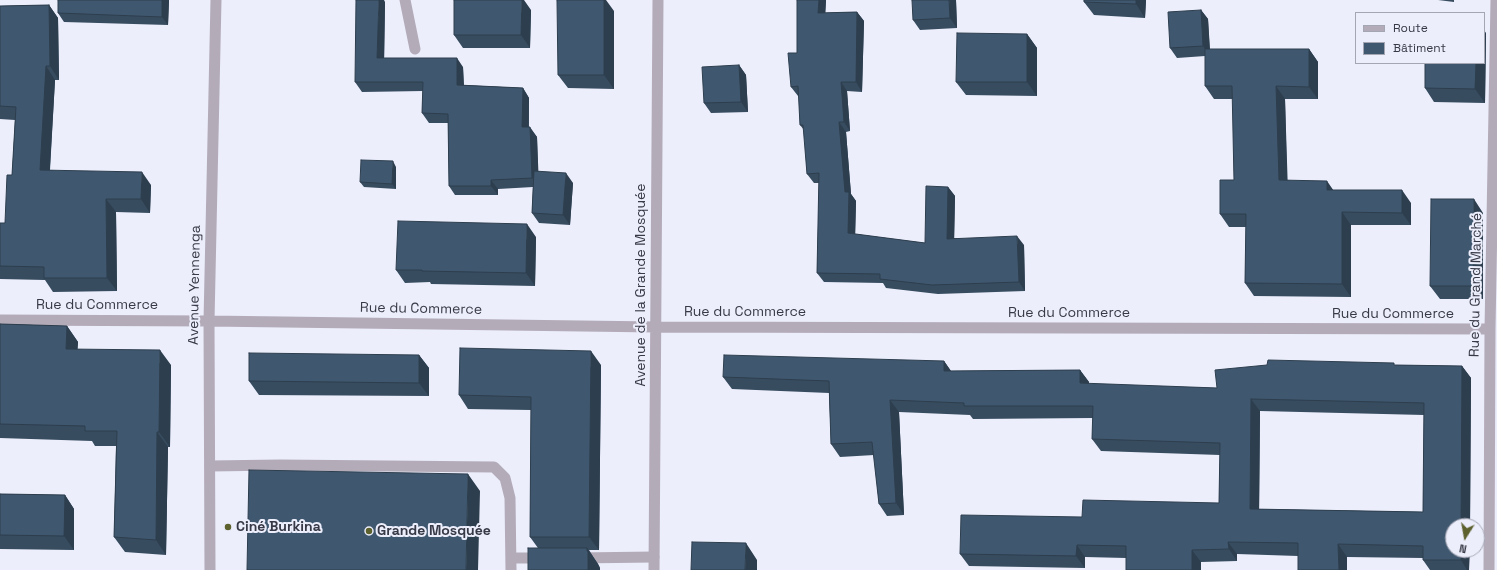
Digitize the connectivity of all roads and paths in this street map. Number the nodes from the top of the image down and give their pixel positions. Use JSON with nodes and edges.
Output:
{"nodes":[{"id":1,"x":216,"y":0,"type":"edge"},
{"id":2,"x":405,"y":0,"type":"edge"},
{"id":3,"x":658,"y":0,"type":"edge"},
{"id":4,"x":1496,"y":0,"type":"edge"},
{"id":5,"x":415,"y":49,"type":"dead end"},
{"id":6,"x":0,"y":320,"type":"edge"},
{"id":7,"x":209,"y":321,"type":"junction"},
{"id":8,"x":656,"y":327,"type":"junction"},
{"id":9,"x":1490,"y":329,"type":"junction"},
{"id":10,"x":210,"y":466,"type":"junction"},
{"id":11,"x":654,"y":557,"type":"junction"},
{"id":12,"x":511,"y":558,"type":"junction"},
{"id":13,"x":551,"y":558,"type":"edge"},
{"id":14,"x":567,"y":558,"type":"edge"},
{"id":15,"x":210,"y":570,"type":"edge"},
{"id":16,"x":511,"y":570,"type":"edge"},
{"id":17,"x":654,"y":570,"type":"edge"},
{"id":18,"x":1489,"y":570,"type":"edge"}],
"edges":[{"from":1,"to":7,"type":"street","name":"Avenue Yennenga"},
{"from":2,"to":5,"type":"street"},
{"from":3,"to":8,"type":"street","name":"Avenue de la Grande Mosquée"},
{"from":4,"to":9,"type":"street","name":"Rue du Grand Marché"},
{"from":6,"to":7,"type":"street","name":"Rue du Commerce"},
{"from":7,"to":8,"type":"street","name":"Rue du Commerce"},
{"from":7,"to":10,"type":"street","name":"Avenue Yennenga"},
{"from":8,"to":9,"type":"street","name":"Rue du Commerce"},
{"from":8,"to":11,"type":"street","name":"Avenue de la Grande Mosquée"},
{"from":9,"to":18,"type":"street","name":"Rue du Grand Marché"},
{"from":10,"to":12,"type":"street"},
{"from":10,"to":15,"type":"street","name":"Avenue Yennenga"},
{"from":11,"to":14,"type":"street"},
{"from":11,"to":17,"type":"street","name":"Avenue de la Grande Mosquée"},
{"from":12,"to":13,"type":"street"},
{"from":12,"to":16,"type":"street"}]}
